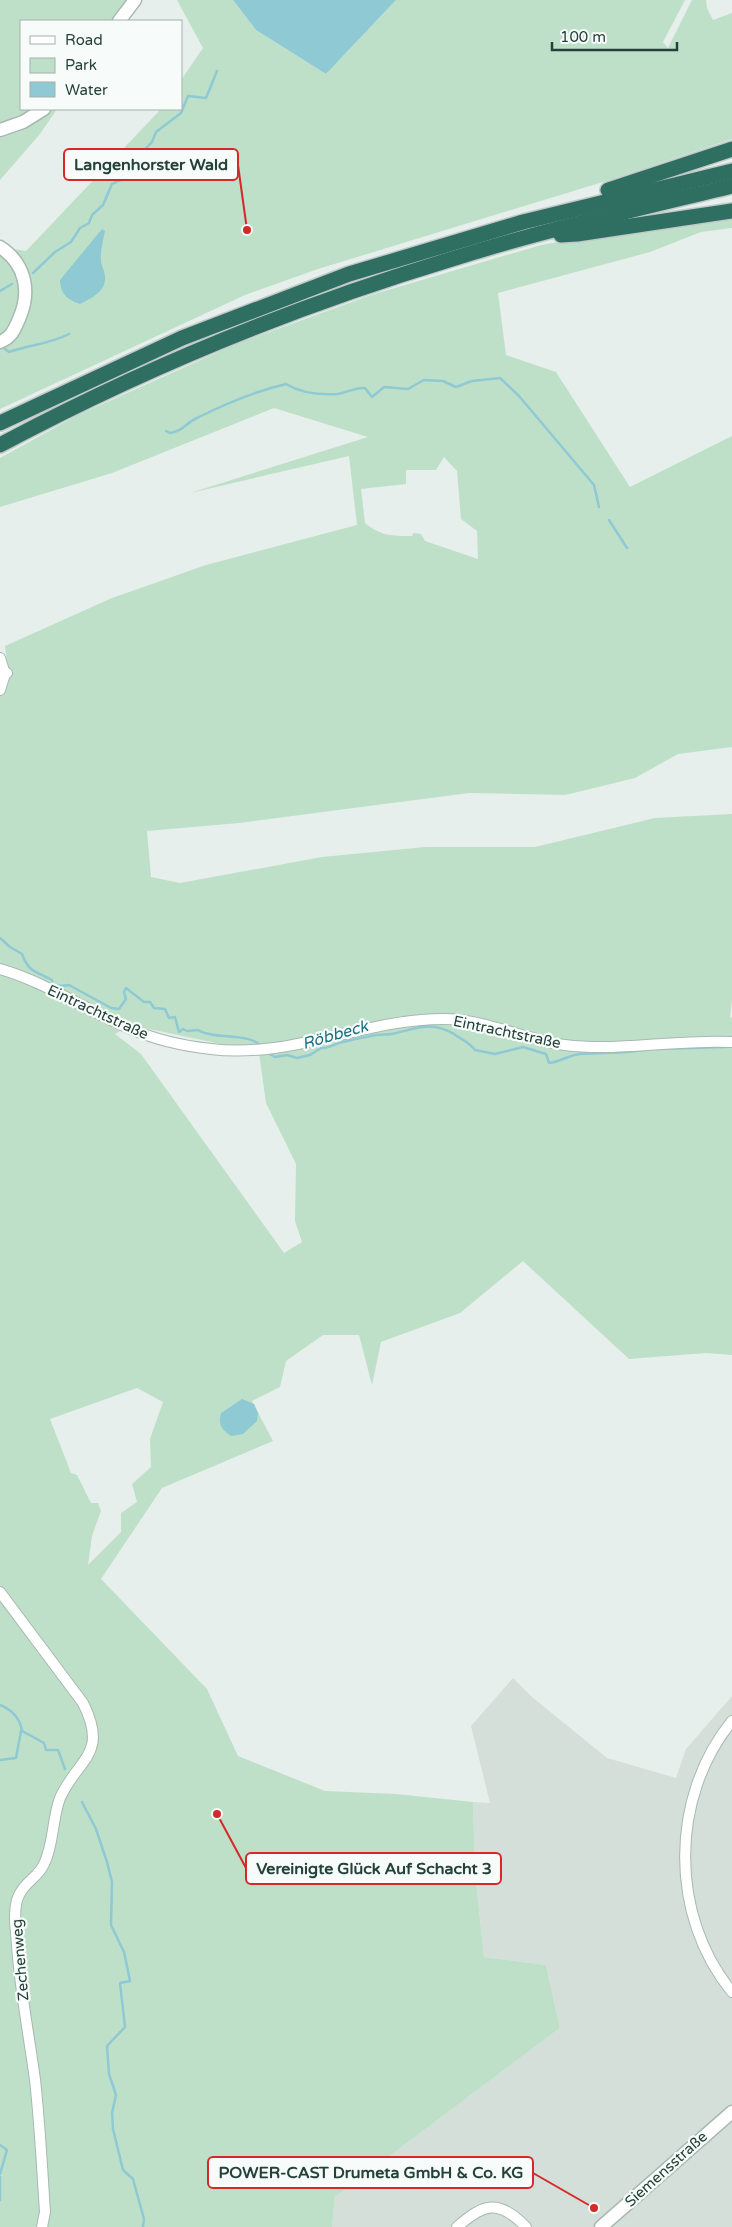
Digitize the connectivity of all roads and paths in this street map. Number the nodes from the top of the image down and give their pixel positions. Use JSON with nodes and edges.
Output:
{"nodes":[{"id":1,"x":136,"y":0,"type":"edge"},
{"id":2,"x":120,"y":20,"type":"edge"},
{"id":3,"x":42,"y":110,"type":"edge"},
{"id":4,"x":0,"y":130,"type":"edge"},
{"id":5,"x":732,"y":149,"type":"edge"},
{"id":6,"x":732,"y":171,"type":"edge"},
{"id":7,"x":732,"y":186,"type":"edge"},
{"id":8,"x":732,"y":211,"type":"edge"},
{"id":9,"x":523,"y":222,"type":"junction"},
{"id":10,"x":529,"y":236,"type":"junction"},
{"id":11,"x":0,"y":248,"type":"edge"},
{"id":12,"x":0,"y":342,"type":"edge"},
{"id":13,"x":0,"y":423,"type":"edge"},
{"id":14,"x":0,"y":445,"type":"edge"},
{"id":15,"x":0,"y":658,"type":"edge"},
{"id":16,"x":0,"y":690,"type":"edge"},
{"id":17,"x":0,"y":969,"type":"edge"},
{"id":18,"x":732,"y":1042,"type":"edge"},
{"id":19,"x":0,"y":1592,"type":"edge"},
{"id":20,"x":732,"y":1721,"type":"edge"},
{"id":21,"x":732,"y":1992,"type":"edge"},
{"id":22,"x":732,"y":2112,"type":"edge"},
{"id":23,"x":42,"y":2227,"type":"edge"},
{"id":24,"x":457,"y":2227,"type":"edge"},
{"id":25,"x":526,"y":2227,"type":"edge"},
{"id":26,"x":601,"y":2227,"type":"edge"}],
"edges":[{"from":1,"to":2,"type":"street"},
{"from":3,"to":4,"type":"street"},
{"from":5,"to":9,"type":"highway"},
{"from":6,"to":9,"type":"highway"},
{"from":7,"to":10,"type":"highway"},
{"from":8,"to":10,"type":"highway"},
{"from":9,"to":13,"type":"highway"},
{"from":10,"to":14,"type":"highway"},
{"from":11,"to":12,"type":"street"},
{"from":15,"to":16,"type":"street"},
{"from":17,"to":18,"type":"street","name":"Eintrachtstraße"},
{"from":19,"to":23,"type":"street","name":"Zechenweg"},
{"from":20,"to":21,"type":"street"},
{"from":22,"to":26,"type":"street","name":"Siemensstraße"},
{"from":24,"to":25,"type":"street"}]}
